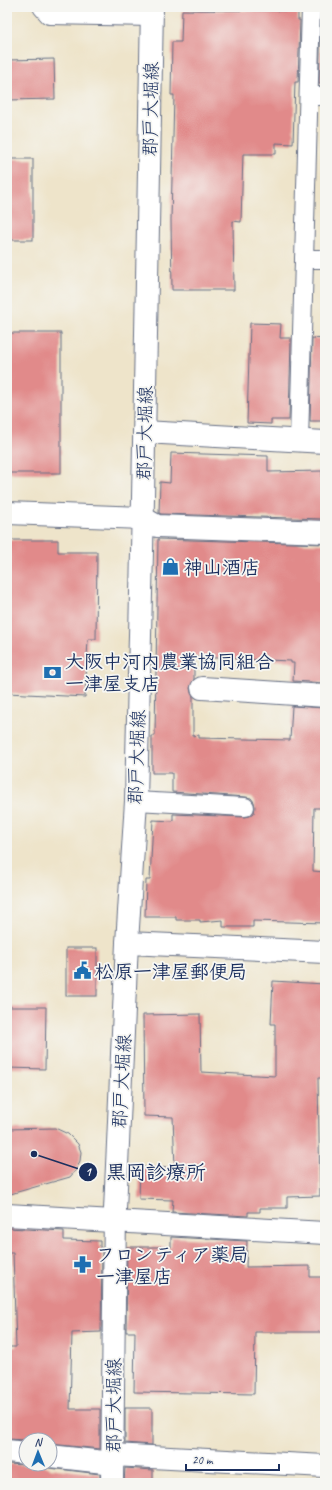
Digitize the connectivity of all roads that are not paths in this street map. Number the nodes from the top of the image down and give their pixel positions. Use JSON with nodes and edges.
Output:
{"nodes":[{"id":1,"x":42,"y":7,"type":"edge"},
{"id":2,"x":311,"y":7,"type":"edge"},
{"id":3,"x":152,"y":12,"type":"edge"},
{"id":4,"x":317,"y":96,"type":"edge"},
{"id":5,"x":304,"y":259,"type":"junction"},
{"id":6,"x":325,"y":259,"type":"edge"},
{"id":7,"x":144,"y":432,"type":"junction"},
{"id":8,"x":300,"y":441,"type":"junction"},
{"id":9,"x":325,"y":442,"type":"edge"},
{"id":10,"x":7,"y":513,"type":"edge"},
{"id":11,"x":143,"y":518,"type":"junction"},
{"id":12,"x":325,"y":532,"type":"edge"},
{"id":13,"x":202,"y":688,"type":"dead end"},
{"id":14,"x":325,"y":696,"type":"edge"},
{"id":15,"x":136,"y":801,"type":"junction"},
{"id":16,"x":245,"y":806,"type":"dead end"},
{"id":17,"x":127,"y":944,"type":"junction"},
{"id":18,"x":325,"y":952,"type":"edge"},
{"id":19,"x":7,"y":1215,"type":"edge"},
{"id":20,"x":115,"y":1220,"type":"junction"},
{"id":21,"x":325,"y":1233,"type":"edge"},
{"id":22,"x":7,"y":1451,"type":"edge"},
{"id":23,"x":18,"y":1452,"type":"edge"},
{"id":24,"x":58,"y":1457,"type":"edge"},
{"id":25,"x":325,"y":1466,"type":"edge"},
{"id":26,"x":113,"y":1467,"type":"edge"}],
"edges":[{"from":1,"to":3,"type":"lane"},
{"from":2,"to":4,"type":"lane"},
{"from":3,"to":7,"type":"street","name":"郡戸大堀線"},
{"from":4,"to":5,"type":"lane"},
{"from":5,"to":6,"type":"lane"},
{"from":5,"to":8,"type":"lane"},
{"from":7,"to":8,"type":"street"},
{"from":7,"to":11,"type":"street","name":"郡戸大堀線"},
{"from":8,"to":9,"type":"street"},
{"from":10,"to":11,"type":"street"},
{"from":11,"to":12,"type":"street"},
{"from":11,"to":15,"type":"street","name":"郡戸大堀線"},
{"from":13,"to":14,"type":"street"},
{"from":15,"to":16,"type":"lane"},
{"from":15,"to":17,"type":"street","name":"郡戸大堀線"},
{"from":17,"to":18,"type":"street"},
{"from":17,"to":20,"type":"street","name":"郡戸大堀線"},
{"from":19,"to":20,"type":"street"},
{"from":20,"to":21,"type":"street"},
{"from":20,"to":26,"type":"street","name":"郡戸大堀線"},
{"from":22,"to":23,"type":"street"},
{"from":24,"to":26,"type":"street"},
{"from":25,"to":26,"type":"street"}]}
